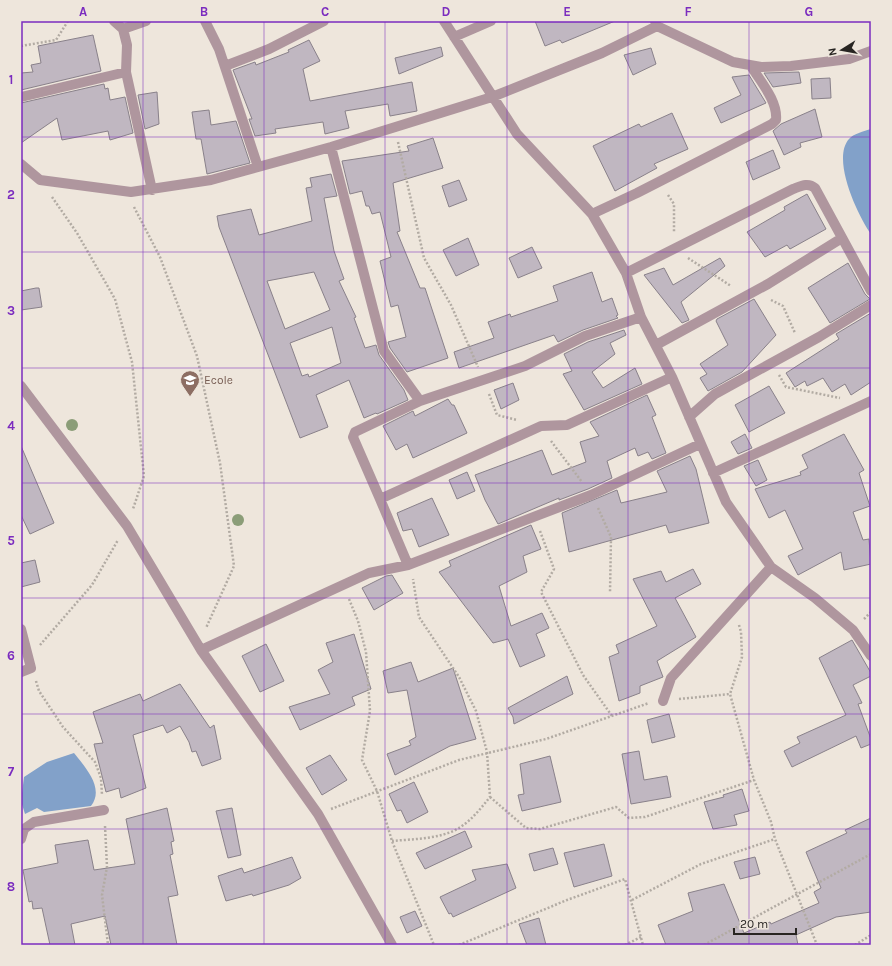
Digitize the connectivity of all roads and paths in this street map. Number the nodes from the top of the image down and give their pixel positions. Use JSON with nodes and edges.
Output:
{"nodes":[{"id":1,"x":68,"y":21,"type":"edge"},
{"id":2,"x":114,"y":21,"type":"edge"},
{"id":3,"x":146,"y":21,"type":"edge"},
{"id":4,"x":204,"y":21,"type":"edge"},
{"id":5,"x":324,"y":21,"type":"edge"},
{"id":6,"x":444,"y":21,"type":"edge"},
{"id":7,"x":491,"y":21,"type":"edge"},
{"id":8,"x":656,"y":23,"type":"edge"},
{"id":9,"x":123,"y":29,"type":"junction"},
{"id":10,"x":454,"y":37,"type":"junction"},
{"id":11,"x":21,"y":46,"type":"edge"},
{"id":12,"x":871,"y":51,"type":"edge"},
{"id":13,"x":225,"y":66,"type":"junction"},
{"id":14,"x":751,"y":66,"type":"junction"},
{"id":15,"x":126,"y":72,"type":"junction"},
{"id":16,"x":21,"y":97,"type":"edge"},
{"id":17,"x":492,"y":97,"type":"junction"},
{"id":18,"x":331,"y":147,"type":"junction"},
{"id":19,"x":21,"y":164,"type":"edge"},
{"id":20,"x":258,"y":166,"type":"junction"},
{"id":21,"x":40,"y":180,"type":"junction"},
{"id":22,"x":152,"y":190,"type":"junction"},
{"id":23,"x":125,"y":191,"type":"junction"},
{"id":24,"x":592,"y":214,"type":"junction"},
{"id":25,"x":842,"y":238,"type":"junction"},
{"id":26,"x":626,"y":273,"type":"junction"},
{"id":27,"x":871,"y":291,"type":"edge"},
{"id":28,"x":754,"y":292,"type":"junction"},
{"id":29,"x":871,"y":305,"type":"edge"},
{"id":30,"x":641,"y":317,"type":"junction"},
{"id":31,"x":656,"y":345,"type":"junction"},
{"id":32,"x":801,"y":346,"type":"junction"},
{"id":33,"x":771,"y":363,"type":"junction"},
{"id":34,"x":672,"y":377,"type":"junction"},
{"id":35,"x":21,"y":386,"type":"edge"},
{"id":36,"x":420,"y":401,"type":"junction"},
{"id":37,"x":868,"y":402,"type":"edge"},
{"id":38,"x":689,"y":417,"type":"junction"},
{"id":39,"x":700,"y":444,"type":"junction"},
{"id":40,"x":713,"y":473,"type":"junction"},
{"id":41,"x":380,"y":500,"type":"junction"},
{"id":42,"x":535,"y":516,"type":"junction"},
{"id":43,"x":127,"y":526,"type":"junction"},
{"id":44,"x":408,"y":565,"type":"junction"},
{"id":45,"x":770,"y":567,"type":"junction"},
{"id":46,"x":343,"y":585,"type":"junction"},
{"id":47,"x":733,"y":607,"type":"junction"},
{"id":48,"x":21,"y":629,"type":"edge"},
{"id":49,"x":200,"y":648,"type":"junction"},
{"id":50,"x":871,"y":656,"type":"edge"},
{"id":51,"x":31,"y":668,"type":"junction"},
{"id":52,"x":21,"y":672,"type":"edge"},
{"id":53,"x":730,"y":694,"type":"junction"},
{"id":54,"x":663,"y":701,"type":"junction"},
{"id":55,"x":612,"y":716,"type":"junction"},
{"id":56,"x":487,"y":752,"type":"junction"},
{"id":57,"x":754,"y":780,"type":"junction"},
{"id":58,"x":377,"y":791,"type":"junction"},
{"id":59,"x":490,"y":797,"type":"junction"},
{"id":60,"x":104,"y":810,"type":"junction"},
{"id":61,"x":318,"y":814,"type":"junction"},
{"id":62,"x":21,"y":839,"type":"edge"},
{"id":63,"x":775,"y":839,"type":"junction"},
{"id":64,"x":392,"y":841,"type":"junction"},
{"id":65,"x":871,"y":854,"type":"edge"},
{"id":66,"x":796,"y":893,"type":"junction"},
{"id":67,"x":632,"y":900,"type":"junction"},
{"id":68,"x":871,"y":935,"type":"edge"},
{"id":69,"x":641,"y":937,"type":"junction"},
{"id":70,"x":108,"y":945,"type":"edge"},
{"id":71,"x":392,"y":945,"type":"edge"},
{"id":72,"x":434,"y":945,"type":"edge"},
{"id":73,"x":459,"y":945,"type":"edge"},
{"id":74,"x":625,"y":945,"type":"edge"},
{"id":75,"x":643,"y":945,"type":"edge"},
{"id":76,"x":704,"y":945,"type":"edge"},
{"id":77,"x":818,"y":945,"type":"edge"},
{"id":78,"x":855,"y":945,"type":"edge"}],
"edges":[{"from":1,"to":11,"type":"path"},
{"from":2,"to":9,"type":"street"},
{"from":3,"to":9,"type":"street"},
{"from":4,"to":13,"type":"street"},
{"from":5,"to":13,"type":"street"},
{"from":6,"to":10,"type":"street"},
{"from":7,"to":10,"type":"street"},
{"from":8,"to":14,"type":"street"},
{"from":8,"to":17,"type":"street"},
{"from":9,"to":15,"type":"street"},
{"from":10,"to":17,"type":"street"},
{"from":12,"to":14,"type":"street"},
{"from":13,"to":20,"type":"street"},
{"from":14,"to":24,"type":"street"},
{"from":15,"to":16,"type":"street"},
{"from":15,"to":22,"type":"street"},
{"from":17,"to":18,"type":"street"},
{"from":17,"to":24,"type":"street"},
{"from":18,"to":20,"type":"street"},
{"from":18,"to":36,"type":"street"},
{"from":19,"to":21,"type":"street"},
{"from":20,"to":22,"type":"street"},
{"from":21,"to":23,"type":"street"},
{"from":21,"to":43,"type":"path"},
{"from":22,"to":23,"type":"street"},
{"from":23,"to":49,"type":"path"},
{"from":24,"to":26,"type":"street"},
{"from":25,"to":26,"type":"street"},
{"from":25,"to":27,"type":"street"},
{"from":25,"to":28,"type":"street"},
{"from":26,"to":30,"type":"street"},
{"from":28,"to":31,"type":"street"},
{"from":28,"to":32,"type":"path"},
{"from":29,"to":32,"type":"street"},
{"from":30,"to":31,"type":"street"},
{"from":30,"to":36,"type":"street"},
{"from":31,"to":34,"type":"street"},
{"from":32,"to":33,"type":"street"},
{"from":33,"to":37,"type":"path"},
{"from":33,"to":38,"type":"street"},
{"from":34,"to":38,"type":"street"},
{"from":34,"to":41,"type":"street"},
{"from":35,"to":43,"type":"street"},
{"from":36,"to":41,"type":"street"},
{"from":37,"to":40,"type":"street"},
{"from":38,"to":39,"type":"street"},
{"from":39,"to":40,"type":"street"},
{"from":39,"to":42,"type":"street"},
{"from":40,"to":45,"type":"street"},
{"from":41,"to":44,"type":"street"},
{"from":42,"to":44,"type":"street"},
{"from":42,"to":55,"type":"path"},
{"from":43,"to":49,"type":"street"},
{"from":43,"to":51,"type":"path"},
{"from":44,"to":46,"type":"street"},
{"from":44,"to":56,"type":"path"},
{"from":45,"to":47,"type":"street"},
{"from":45,"to":50,"type":"street"},
{"from":46,"to":49,"type":"street"},
{"from":46,"to":58,"type":"path"},
{"from":47,"to":53,"type":"path"},
{"from":47,"to":54,"type":"street"},
{"from":48,"to":51,"type":"street"},
{"from":49,"to":61,"type":"street"},
{"from":51,"to":52,"type":"street"},
{"from":51,"to":60,"type":"path"},
{"from":53,"to":54,"type":"path"},
{"from":53,"to":57,"type":"path"},
{"from":54,"to":55,"type":"path"},
{"from":55,"to":56,"type":"path"},
{"from":56,"to":58,"type":"path"},
{"from":56,"to":59,"type":"path"},
{"from":57,"to":59,"type":"path"},
{"from":57,"to":63,"type":"path"},
{"from":58,"to":61,"type":"path"},
{"from":58,"to":64,"type":"path"},
{"from":59,"to":64,"type":"path"},
{"from":60,"to":62,"type":"street"},
{"from":60,"to":70,"type":"path"},
{"from":61,"to":71,"type":"street"},
{"from":63,"to":66,"type":"path"},
{"from":63,"to":67,"type":"path"},
{"from":64,"to":72,"type":"path"},
{"from":65,"to":66,"type":"path"},
{"from":66,"to":76,"type":"path"},
{"from":66,"to":77,"type":"path"},
{"from":67,"to":69,"type":"path"},
{"from":67,"to":73,"type":"path"},
{"from":68,"to":78,"type":"path"},
{"from":69,"to":74,"type":"path"},
{"from":69,"to":75,"type":"path"}]}
